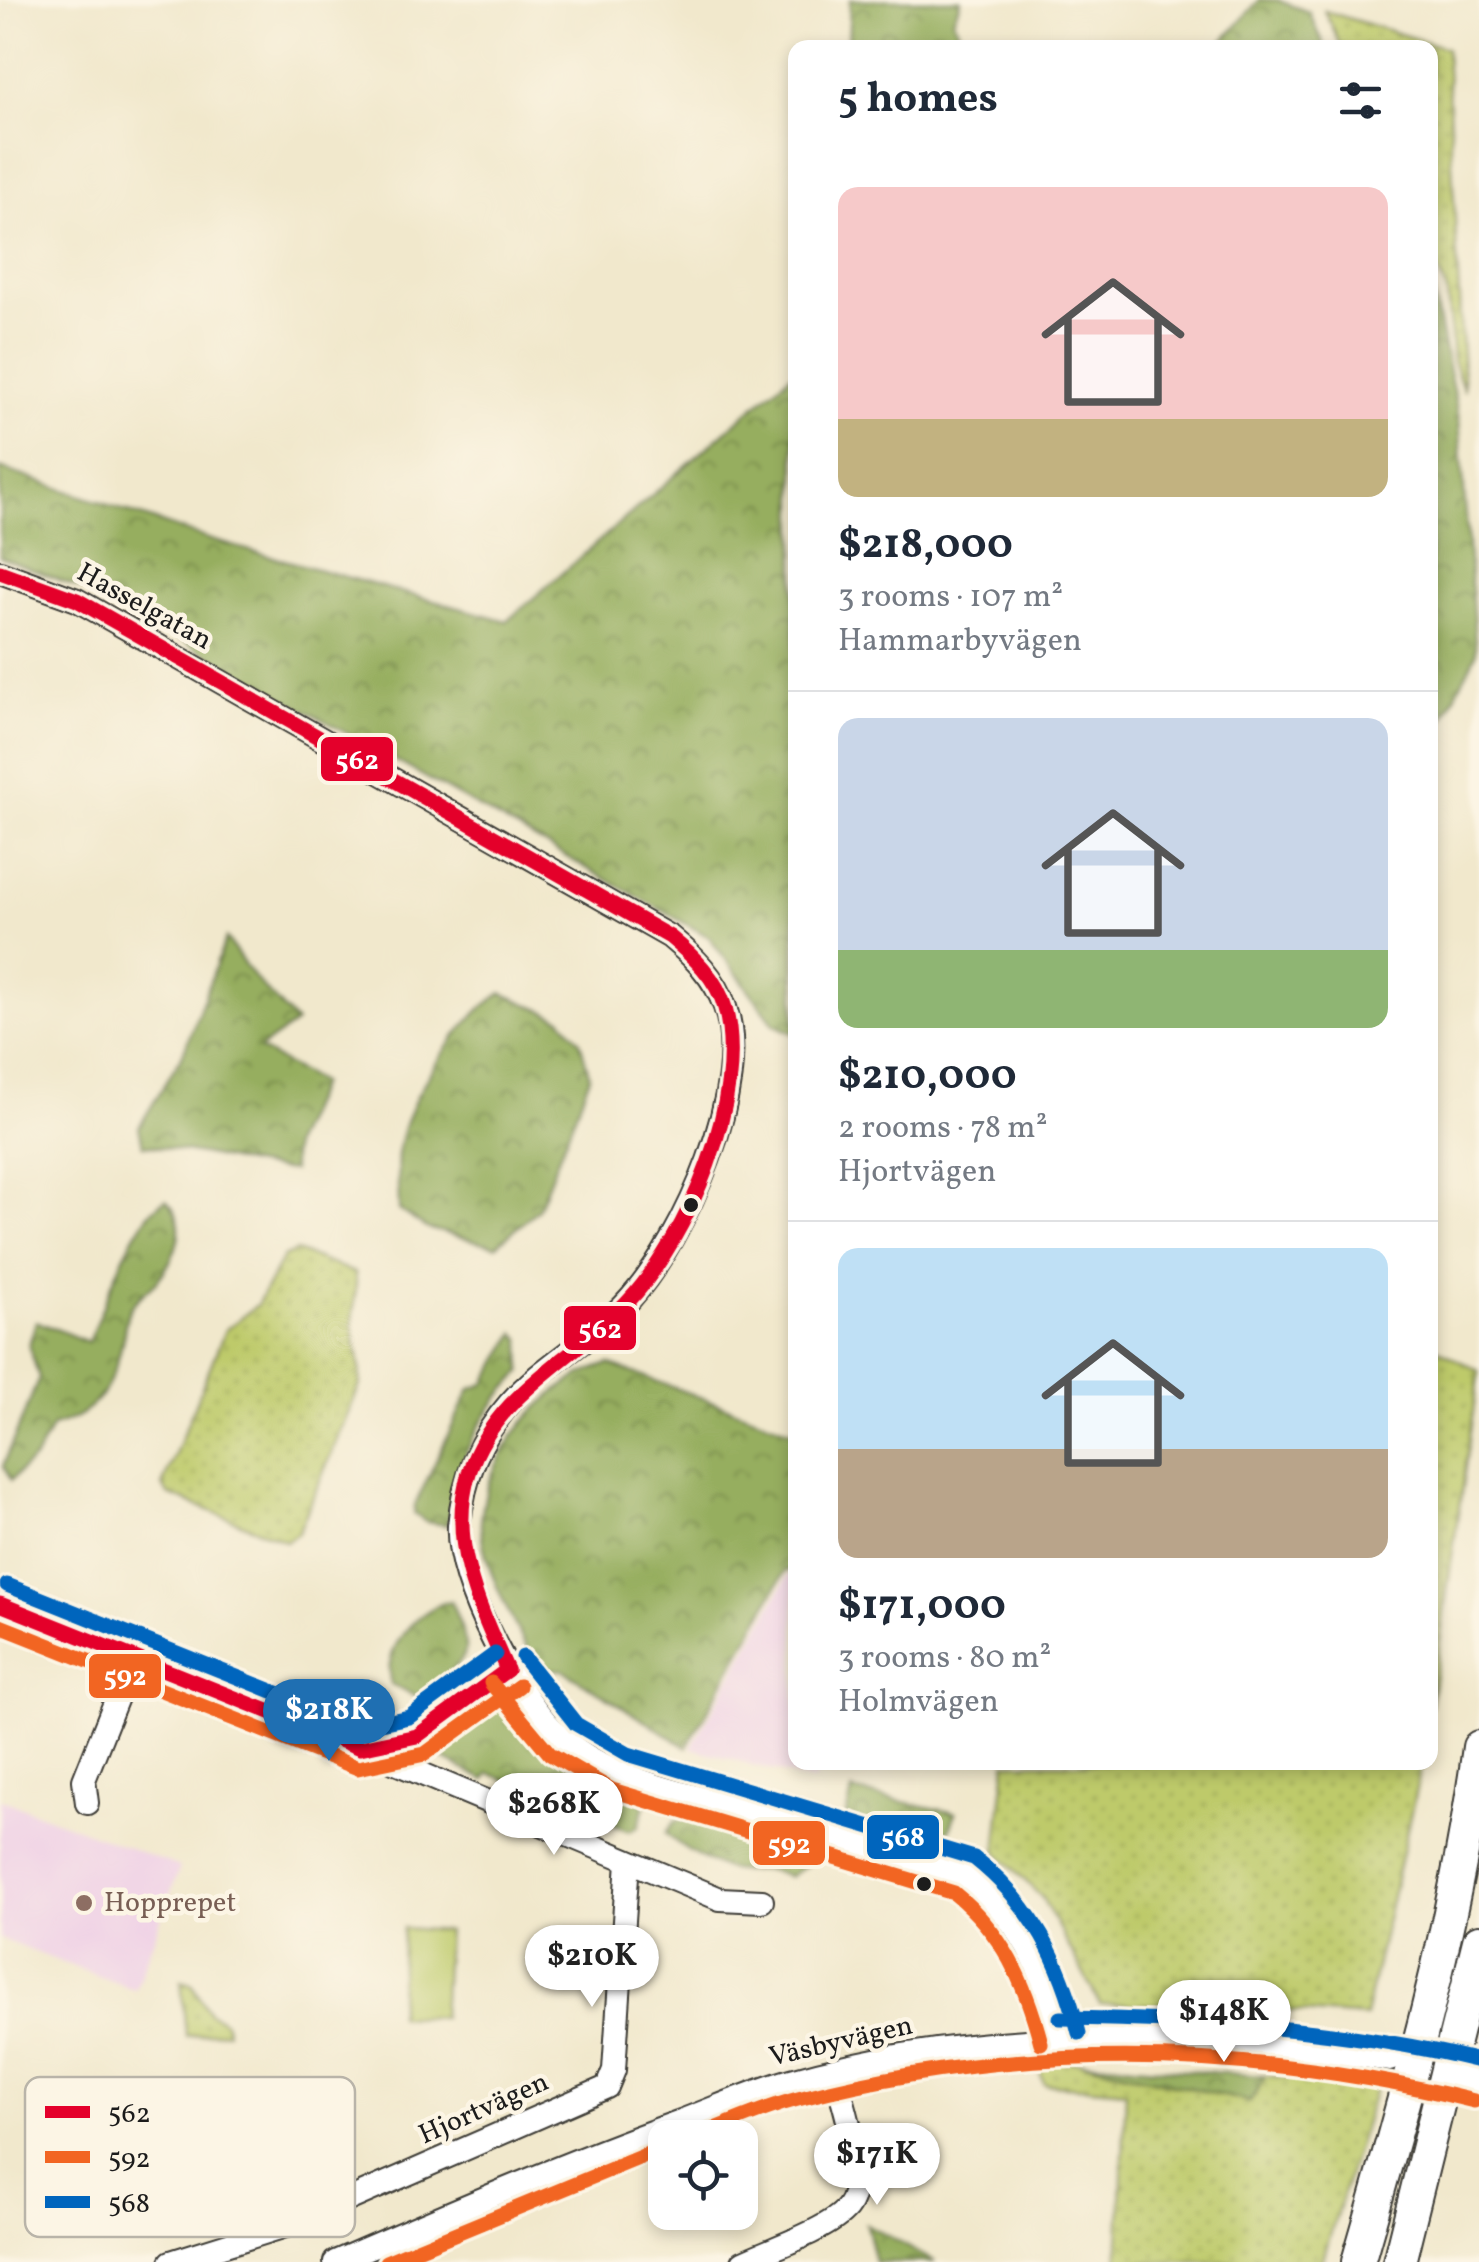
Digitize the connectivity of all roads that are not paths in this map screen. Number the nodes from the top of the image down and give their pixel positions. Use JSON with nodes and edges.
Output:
{"nodes":[{"id":1,"x":0,"y":572,"type":"edge"},
{"id":2,"x":0,"y":1604,"type":"edge"},
{"id":3,"x":134,"y":1655,"type":"junction"},
{"id":4,"x":506,"y":1670,"type":"junction"},
{"id":5,"x":1479,"y":1747,"type":"edge"},
{"id":6,"x":360,"y":1748,"type":"junction"},
{"id":7,"x":87,"y":1803,"type":"dead end"},
{"id":8,"x":628,"y":1861,"type":"junction"},
{"id":9,"x":762,"y":1901,"type":"dead end"},
{"id":10,"x":1479,"y":1941,"type":"edge"},
{"id":11,"x":1060,"y":2038,"type":"junction"},
{"id":12,"x":1390,"y":2060,"type":"dead end"},
{"id":13,"x":834,"y":2071,"type":"junction"},
{"id":14,"x":355,"y":2198,"type":"edge"},
{"id":15,"x":249,"y":2237,"type":"edge"},
{"id":16,"x":171,"y":2262,"type":"edge"},
{"id":17,"x":336,"y":2262,"type":"edge"},
{"id":18,"x":743,"y":2262,"type":"edge"},
{"id":19,"x":1358,"y":2262,"type":"edge"},
{"id":20,"x":1399,"y":2262,"type":"edge"}],
"edges":[{"from":1,"to":4,"type":"street","name":"Hasselgatan"},
{"from":2,"to":3,"type":"street"},
{"from":3,"to":6,"type":"street"},
{"from":3,"to":7,"type":"street"},
{"from":4,"to":6,"type":"street"},
{"from":4,"to":11,"type":"street","name":"Hasselgatan"},
{"from":5,"to":19,"type":"highway"},
{"from":6,"to":8,"type":"street"},
{"from":8,"to":9,"type":"street"},
{"from":8,"to":14,"type":"street","name":"Hjortvägen"},
{"from":10,"to":20,"type":"highway"},
{"from":11,"to":12,"type":"street","name":"Väsbyvägen"},
{"from":11,"to":13,"type":"street","name":"Väsbyvägen"},
{"from":13,"to":17,"type":"street","name":"Väsbyvägen"},
{"from":13,"to":18,"type":"street"},
{"from":15,"to":16,"type":"street","name":"Hjortvägen"}]}
